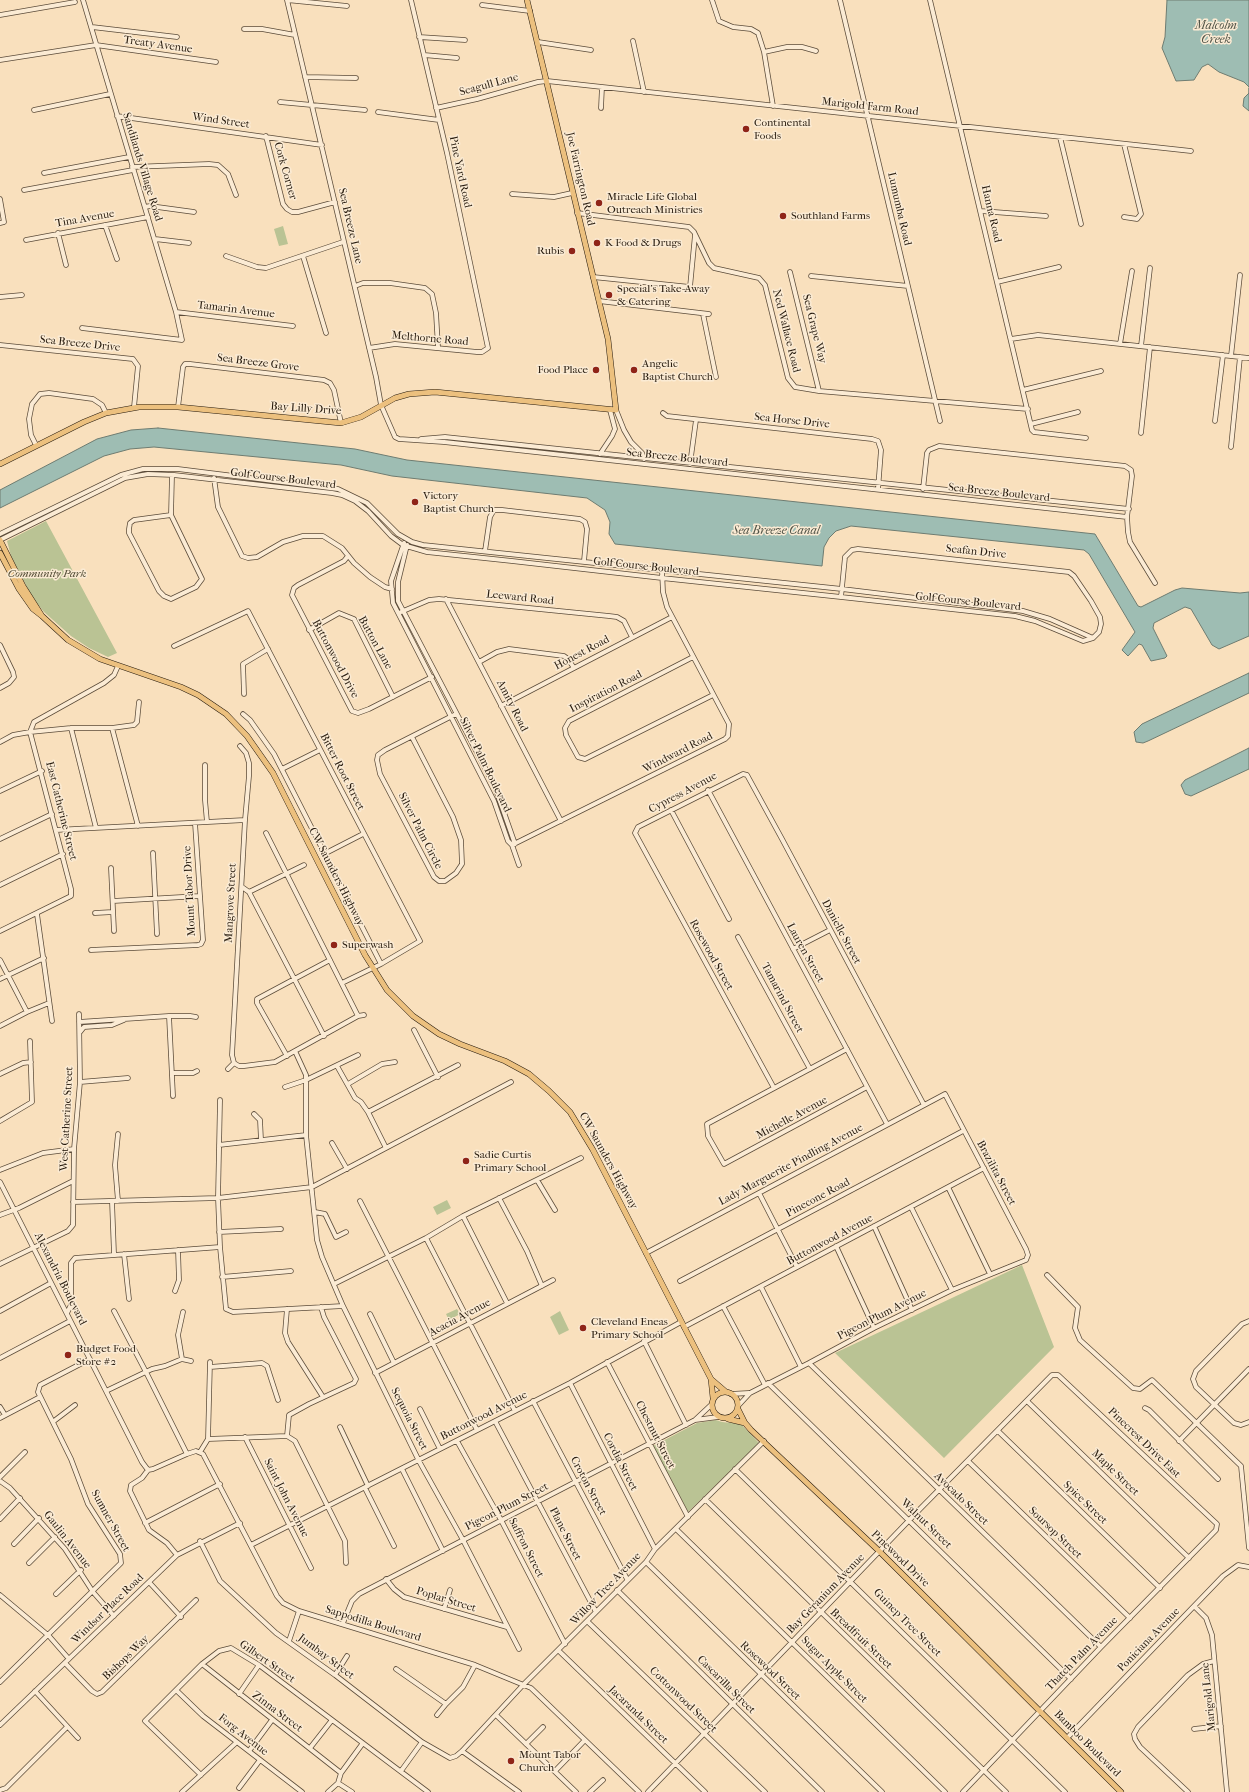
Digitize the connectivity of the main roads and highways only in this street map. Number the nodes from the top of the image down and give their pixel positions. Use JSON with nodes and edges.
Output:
{"nodes":[{"id":1,"x":527,"y":0,"type":"edge"},
{"id":2,"x":616,"y":410,"type":"joint"},
{"id":3,"x":0,"y":464,"type":"edge"},
{"id":4,"x":0,"y":540,"type":"edge"},
{"id":5,"x":0,"y":553,"type":"edge"},
{"id":6,"x":42,"y":616,"type":"junction"},
{"id":7,"x":711,"y":1379,"type":"junction"},
{"id":8,"x":728,"y":1393,"type":"junction"},
{"id":9,"x":713,"y":1398,"type":"junction"},
{"id":10,"x":738,"y":1408,"type":"junction"},
{"id":11,"x":728,"y":1418,"type":"junction"},
{"id":12,"x":744,"y":1423,"type":"junction"},
{"id":13,"x":1040,"y":1711,"type":"joint"},
{"id":14,"x":1121,"y":1792,"type":"edge"}],
"edges":[{"from":1,"to":2,"type":"main road","name":"Joe Farrington Road"},
{"from":2,"to":3,"type":"main road","name":"Bay Lilly Drive"},
{"from":4,"to":6,"type":"main road","name":"CW Saunders Highway"},
{"from":5,"to":6,"type":"main road","name":"CW Saunders Highway"},
{"from":6,"to":7,"type":"main road","name":"CW Saunders Highway"},
{"from":7,"to":8,"type":"main road","name":"CW Saunders Highway"},
{"from":7,"to":9,"type":"main road","name":"CW Saunders Highway"},
{"from":8,"to":9,"type":"main road"},
{"from":8,"to":10,"type":"main road"},
{"from":9,"to":11,"type":"main road"},
{"from":10,"to":11,"type":"main road"},
{"from":10,"to":12,"type":"main road","name":"Pinewood Drive"},
{"from":11,"to":12,"type":"main road","name":"Pinewood Drive"},
{"from":12,"to":13,"type":"main road","name":"Pinewood Drive"},
{"from":13,"to":14,"type":"main road","name":"Bamboo Boulevard"}]}
